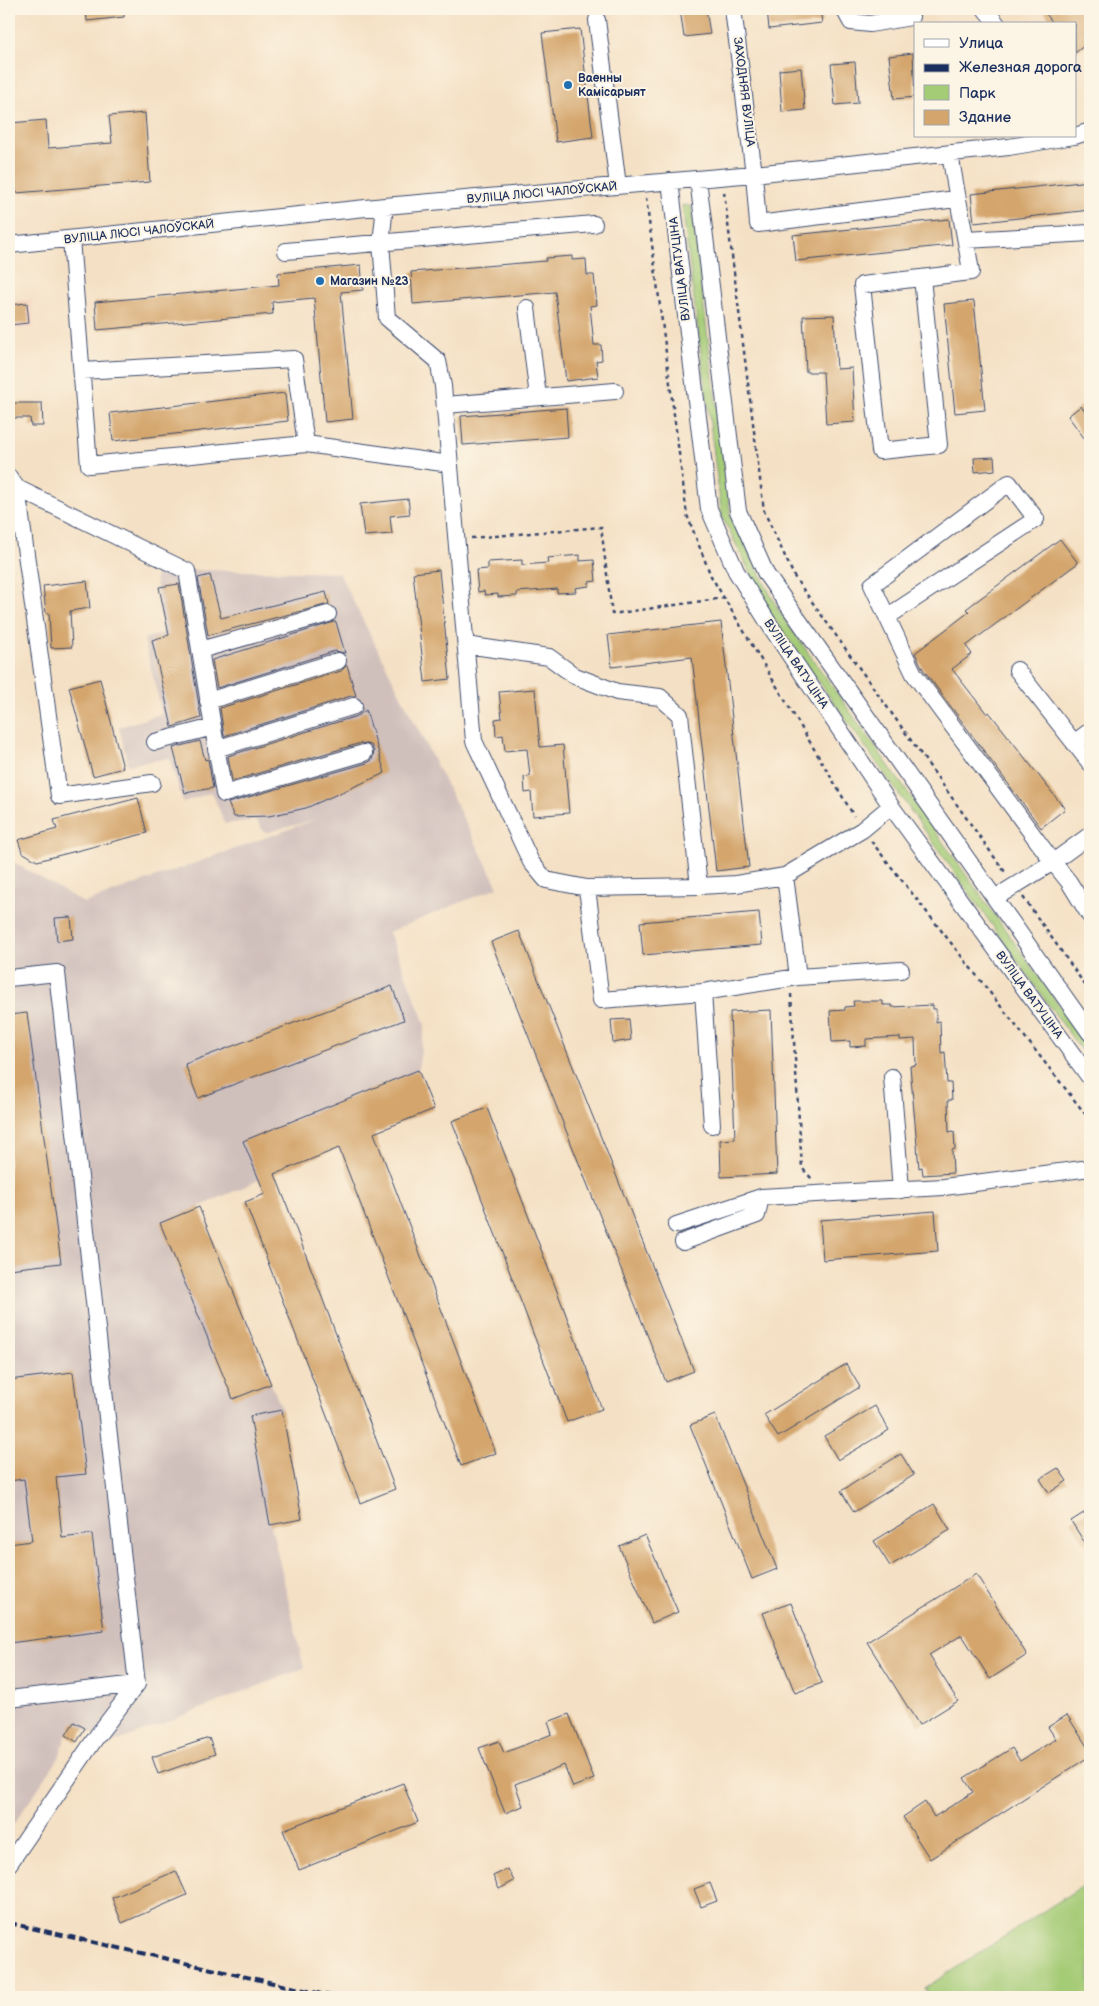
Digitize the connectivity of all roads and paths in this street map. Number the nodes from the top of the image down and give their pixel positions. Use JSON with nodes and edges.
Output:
{"nodes":[{"id":1,"x":734,"y":9,"type":"edge"},
{"id":2,"x":844,"y":9,"type":"edge"},
{"id":3,"x":985,"y":9,"type":"edge"},
{"id":4,"x":912,"y":17,"type":"dead end"},
{"id":5,"x":597,"y":20,"type":"dead end"},
{"id":6,"x":995,"y":22,"type":"edge"},
{"id":7,"x":1090,"y":130,"type":"edge"},
{"id":8,"x":1076,"y":135,"type":"edge"},
{"id":9,"x":1052,"y":138,"type":"edge"},
{"id":10,"x":1009,"y":142,"type":"edge"},
{"id":11,"x":950,"y":153,"type":"junction"},
{"id":12,"x":754,"y":174,"type":"junction"},
{"id":13,"x":722,"y":177,"type":"junction"},
{"id":14,"x":698,"y":179,"type":"junction"},
{"id":15,"x":670,"y":181,"type":"junction"},
{"id":16,"x":618,"y":186,"type":"junction"},
{"id":17,"x":956,"y":199,"type":"junction"},
{"id":18,"x":385,"y":206,"type":"junction"},
{"id":19,"x":594,"y":224,"type":"dead end"},
{"id":20,"x":1090,"y":232,"type":"edge"},
{"id":21,"x":71,"y":239,"type":"junction"},
{"id":22,"x":966,"y":240,"type":"junction"},
{"id":23,"x":380,"y":243,"type":"junction"},
{"id":24,"x":9,"y":245,"type":"edge"},
{"id":25,"x":286,"y":251,"type":"dead end"},
{"id":26,"x":922,"y":278,"type":"junction"},
{"id":27,"x":527,"y":308,"type":"dead end"},
{"id":28,"x":82,"y":371,"type":"junction"},
{"id":29,"x":615,"y":391,"type":"dead end"},
{"id":30,"x":538,"y":397,"type":"junction"},
{"id":31,"x":445,"y":405,"type":"junction"},
{"id":32,"x":306,"y":444,"type":"junction"},
{"id":33,"x":450,"y":464,"type":"junction"},
{"id":34,"x":13,"y":483,"type":"edge"},
{"id":35,"x":456,"y":539,"type":"junction"},
{"id":36,"x":724,"y":598,"type":"dead end"},
{"id":37,"x":328,"y":614,"type":"dead end"},
{"id":38,"x":887,"y":617,"type":"junction"},
{"id":39,"x":466,"y":645,"type":"junction"},
{"id":40,"x":200,"y":650,"type":"junction"},
{"id":41,"x":338,"y":661,"type":"dead end"},
{"id":42,"x":1018,"y":670,"type":"dead end"},
{"id":43,"x":208,"y":701,"type":"junction"},
{"id":44,"x":354,"y":706,"type":"dead end"},
{"id":45,"x":213,"y":727,"type":"junction"},
{"id":46,"x":1090,"y":731,"type":"edge"},
{"id":47,"x":155,"y":742,"type":"dead end"},
{"id":48,"x":1074,"y":743,"type":"junction"},
{"id":49,"x":216,"y":749,"type":"junction"},
{"id":50,"x":364,"y":753,"type":"dead end"},
{"id":51,"x":1090,"y":763,"type":"edge"},
{"id":52,"x":152,"y":783,"type":"dead end"},
{"id":53,"x":891,"y":806,"type":"junction"},
{"id":54,"x":1090,"y":836,"type":"edge"},
{"id":55,"x":1053,"y":862,"type":"junction"},
{"id":56,"x":785,"y":876,"type":"junction"},
{"id":57,"x":700,"y":886,"type":"junction"},
{"id":58,"x":1014,"y":886,"type":"junction"},
{"id":59,"x":587,"y":888,"type":"junction"},
{"id":60,"x":995,"y":898,"type":"junction"},
{"id":61,"x":1088,"y":907,"type":"edge"},
{"id":62,"x":901,"y":970,"type":"dead end"},
{"id":63,"x":793,"y":977,"type":"junction"},
{"id":64,"x":9,"y":978,"type":"edge"},
{"id":65,"x":703,"y":992,"type":"junction"},
{"id":66,"x":1090,"y":992,"type":"edge"},
{"id":67,"x":1090,"y":1033,"type":"edge"},
{"id":68,"x":892,"y":1077,"type":"dead end"},
{"id":69,"x":1090,"y":1078,"type":"edge"},
{"id":70,"x":712,"y":1125,"type":"dead end"},
{"id":71,"x":1090,"y":1168,"type":"edge"},
{"id":72,"x":900,"y":1190,"type":"junction"},
{"id":73,"x":825,"y":1194,"type":"junction"},
{"id":74,"x":761,"y":1197,"type":"junction"},
{"id":75,"x":676,"y":1225,"type":"dead end"},
{"id":76,"x":683,"y":1242,"type":"dead end"},
{"id":77,"x":138,"y":1684,"type":"junction"},
{"id":78,"x":9,"y":1698,"type":"edge"},
{"id":79,"x":9,"y":1864,"type":"edge"}],
"edges":[{"from":1,"to":12,"type":"street","name":"ЗАХОДНЯЯ ВУЛІЦА"},
{"from":2,"to":4,"type":"street"},
{"from":3,"to":6,"type":"street"},
{"from":5,"to":16,"type":"street"},
{"from":7,"to":8,"type":"street","name":"ВУЛІЦА ЛЮСІ ЧАЛОЎСКАЙ"},
{"from":9,"to":10,"type":"street","name":"ВУЛІЦА ЛЮСІ ЧАЛОЎСКАЙ"},
{"from":10,"to":11,"type":"street","name":"ВУЛІЦА ЛЮСІ ЧАЛОЎСКАЙ"},
{"from":11,"to":12,"type":"street","name":"ВУЛІЦА ЛЮСІ ЧАЛОЎСКАЙ"},
{"from":11,"to":17,"type":"street"},
{"from":12,"to":13,"type":"street","name":"ВУЛІЦА ЛЮСІ ЧАЛОЎСКАЙ"},
{"from":12,"to":17,"type":"street","name":"ЗАХОДНЯЯ ВУЛІЦА"},
{"from":13,"to":14,"type":"street","name":"ВУЛІЦА ЛЮСІ ЧАЛОЎСКАЙ"},
{"from":13,"to":58,"type":"path"},
{"from":14,"to":15,"type":"street","name":"ВУЛІЦА ЛЮСІ ЧАЛОЎСКАЙ"},
{"from":14,"to":60,"type":"street"},
{"from":15,"to":16,"type":"street","name":"ВУЛІЦА ЛЮСІ ЧАЛОЎСКАЙ"},
{"from":15,"to":53,"type":"street","name":"ВУЛІЦА ВАТУЦІНА"},
{"from":16,"to":18,"type":"street","name":"ВУЛІЦА ЛЮСІ ЧАЛОЎСКАЙ"},
{"from":17,"to":22,"type":"street"},
{"from":18,"to":21,"type":"street","name":"ВУЛІЦА ЛЮСІ ЧАЛОЎСКАЙ"},
{"from":18,"to":23,"type":"street"},
{"from":19,"to":23,"type":"street"},
{"from":20,"to":22,"type":"street"},
{"from":21,"to":24,"type":"street","name":"ВУЛІЦА ЛЮСІ ЧАЛОЎСКАЙ"},
{"from":21,"to":28,"type":"street"},
{"from":22,"to":26,"type":"street"},
{"from":23,"to":25,"type":"street"},
{"from":23,"to":31,"type":"street"},
{"from":26,"to":26,"type":"street"},
{"from":27,"to":30,"type":"street"},
{"from":28,"to":32,"type":"street"},
{"from":28,"to":32,"type":"street"},
{"from":29,"to":30,"type":"street"},
{"from":30,"to":31,"type":"street"},
{"from":31,"to":33,"type":"street"},
{"from":32,"to":33,"type":"street"},
{"from":33,"to":35,"type":"street"},
{"from":34,"to":40,"type":"street"},
{"from":34,"to":52,"type":"street"},
{"from":35,"to":36,"type":"path"},
{"from":35,"to":39,"type":"street"},
{"from":37,"to":40,"type":"street"},
{"from":38,"to":38,"type":"street"},
{"from":38,"to":55,"type":"street"},
{"from":39,"to":57,"type":"street"},
{"from":39,"to":59,"type":"street"},
{"from":40,"to":43,"type":"street"},
{"from":41,"to":43,"type":"street"},
{"from":42,"to":48,"type":"street"},
{"from":43,"to":45,"type":"street"},
{"from":44,"to":49,"type":"street"},
{"from":45,"to":47,"type":"street"},
{"from":45,"to":49,"type":"street"},
{"from":46,"to":48,"type":"street"},
{"from":48,"to":51,"type":"street"},
{"from":49,"to":50,"type":"street"},
{"from":53,"to":56,"type":"street"},
{"from":53,"to":69,"type":"street","name":"ВУЛІЦА ВАТУЦІНА"},
{"from":54,"to":55,"type":"street"},
{"from":55,"to":58,"type":"street"},
{"from":55,"to":61,"type":"street"},
{"from":56,"to":57,"type":"street"},
{"from":56,"to":63,"type":"street"},
{"from":57,"to":59,"type":"street"},
{"from":58,"to":60,"type":"street"},
{"from":58,"to":66,"type":"path"},
{"from":59,"to":65,"type":"street"},
{"from":60,"to":67,"type":"street"},
{"from":62,"to":63,"type":"street"},
{"from":63,"to":65,"type":"street"},
{"from":63,"to":73,"type":"path"},
{"from":64,"to":77,"type":"street"},
{"from":65,"to":70,"type":"street"},
{"from":68,"to":72,"type":"street"},
{"from":71,"to":72,"type":"street"},
{"from":72,"to":73,"type":"street"},
{"from":73,"to":74,"type":"street"},
{"from":74,"to":75,"type":"street"},
{"from":74,"to":76,"type":"street"},
{"from":77,"to":78,"type":"street"},
{"from":77,"to":79,"type":"street"}]}
